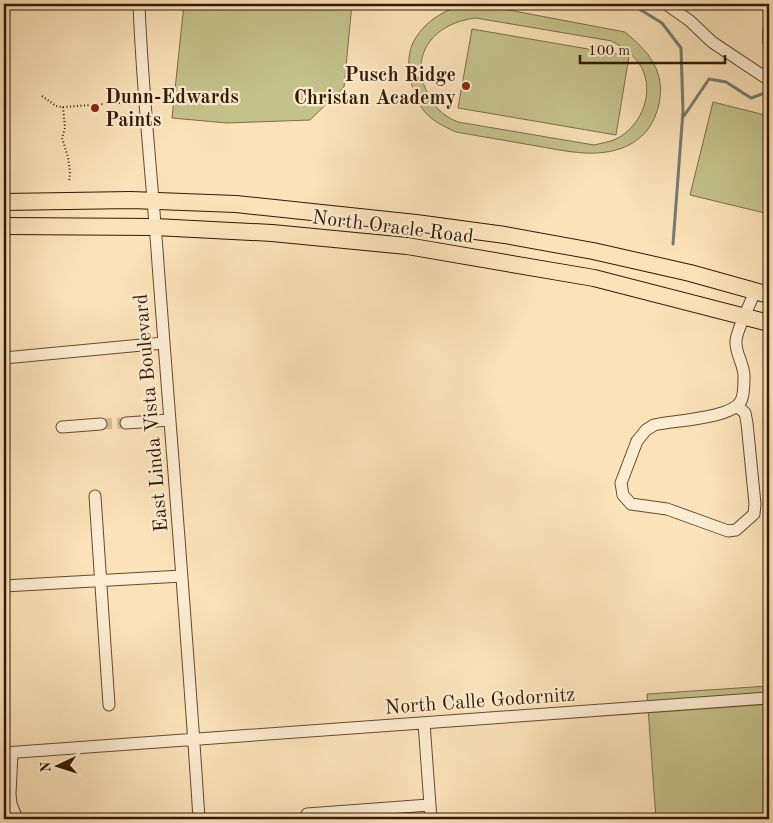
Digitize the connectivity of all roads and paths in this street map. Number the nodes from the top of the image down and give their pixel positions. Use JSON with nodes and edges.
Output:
{"nodes":[{"id":1,"x":139,"y":4,"type":"edge"},
{"id":2,"x":666,"y":4,"type":"edge"},
{"id":3,"x":769,"y":80,"type":"edge"},
{"id":4,"x":42,"y":96,"type":"dead end"},
{"id":5,"x":133,"y":102,"type":"dead end"},
{"id":6,"x":63,"y":107,"type":"junction"},
{"id":7,"x":69,"y":182,"type":"dead end"},
{"id":8,"x":153,"y":201,"type":"junction"},
{"id":9,"x":4,"y":202,"type":"edge"},
{"id":10,"x":4,"y":226,"type":"edge"},
{"id":11,"x":155,"y":227,"type":"junction"},
{"id":12,"x":762,"y":293,"type":"edge"},
{"id":13,"x":745,"y":316,"type":"junction"},
{"id":14,"x":769,"y":322,"type":"edge"},
{"id":15,"x":163,"y":343,"type":"junction"},
{"id":16,"x":4,"y":358,"type":"edge"},
{"id":17,"x":737,"y":406,"type":"junction"},
{"id":18,"x":170,"y":420,"type":"junction"},
{"id":19,"x":126,"y":423,"type":"tunnel mouth"},
{"id":20,"x":101,"y":424,"type":"tunnel mouth"},
{"id":21,"x":62,"y":427,"type":"dead end"},
{"id":22,"x":95,"y":496,"type":"dead end"},
{"id":23,"x":182,"y":576,"type":"junction"},
{"id":24,"x":102,"y":581,"type":"junction"},
{"id":25,"x":4,"y":586,"type":"edge"},
{"id":26,"x":769,"y":698,"type":"edge"},
{"id":27,"x":109,"y":705,"type":"dead end"},
{"id":28,"x":769,"y":719,"type":"edge"},
{"id":29,"x":764,"y":721,"type":"dead end"},
{"id":30,"x":424,"y":723,"type":"junction"},
{"id":31,"x":769,"y":724,"type":"edge"},
{"id":32,"x":194,"y":740,"type":"junction"},
{"id":33,"x":8,"y":753,"type":"edge"},
{"id":34,"x":769,"y":754,"type":"edge"},
{"id":35,"x":769,"y":763,"type":"edge"},
{"id":36,"x":7,"y":780,"type":"edge"},
{"id":37,"x":429,"y":806,"type":"junction"},
{"id":38,"x":4,"y":812,"type":"edge"},
{"id":39,"x":307,"y":814,"type":"dead end"},
{"id":40,"x":8,"y":819,"type":"edge"},
{"id":41,"x":17,"y":819,"type":"edge"},
{"id":42,"x":199,"y":819,"type":"edge"},
{"id":43,"x":431,"y":819,"type":"edge"}],
"edges":[{"from":1,"to":8,"type":"street","name":"East Linda Vista Boulevard"},
{"from":2,"to":3,"type":"street"},
{"from":4,"to":6,"type":"path"},
{"from":5,"to":6,"type":"path"},
{"from":6,"to":7,"type":"path"},
{"from":8,"to":9,"type":"highway","name":"North Oracle Road"},
{"from":8,"to":11,"type":"street","name":"East Linda Vista Boulevard"},
{"from":8,"to":12,"type":"highway","name":"North Oracle Road"},
{"from":10,"to":11,"type":"highway","name":"North Oracle Road"},
{"from":11,"to":13,"type":"highway","name":"North Oracle Road"},
{"from":11,"to":15,"type":"street","name":"East Linda Vista Boulevard"},
{"from":12,"to":13,"type":"street"},
{"from":13,"to":14,"type":"highway","name":"North Oracle Road"},
{"from":13,"to":17,"type":"street"},
{"from":15,"to":16,"type":"street"},
{"from":15,"to":18,"type":"street","name":"East Linda Vista Boulevard"},
{"from":17,"to":17,"type":"street"},
{"from":18,"to":19,"type":"street"},
{"from":18,"to":23,"type":"street","name":"East Linda Vista Boulevard"},
{"from":20,"to":21,"type":"street"},
{"from":22,"to":24,"type":"street"},
{"from":23,"to":24,"type":"street"},
{"from":23,"to":32,"type":"street","name":"East Linda Vista Boulevard"},
{"from":24,"to":25,"type":"street"},
{"from":24,"to":27,"type":"street"},
{"from":26,"to":30,"type":"street","name":"North Calle Godornitz"},
{"from":28,"to":29,"type":"path"},
{"from":28,"to":31,"type":"path"},
{"from":30,"to":32,"type":"street","name":"North Calle Godornitz"},
{"from":30,"to":37,"type":"street"},
{"from":32,"to":33,"type":"street","name":"North Calle Godornitz"},
{"from":32,"to":42,"type":"street","name":"East Linda Vista Boulevard"},
{"from":33,"to":36,"type":"street"},
{"from":34,"to":35,"type":"path"},
{"from":36,"to":41,"type":"street"},
{"from":37,"to":39,"type":"street"},
{"from":37,"to":43,"type":"street"},
{"from":38,"to":40,"type":"street"}]}
